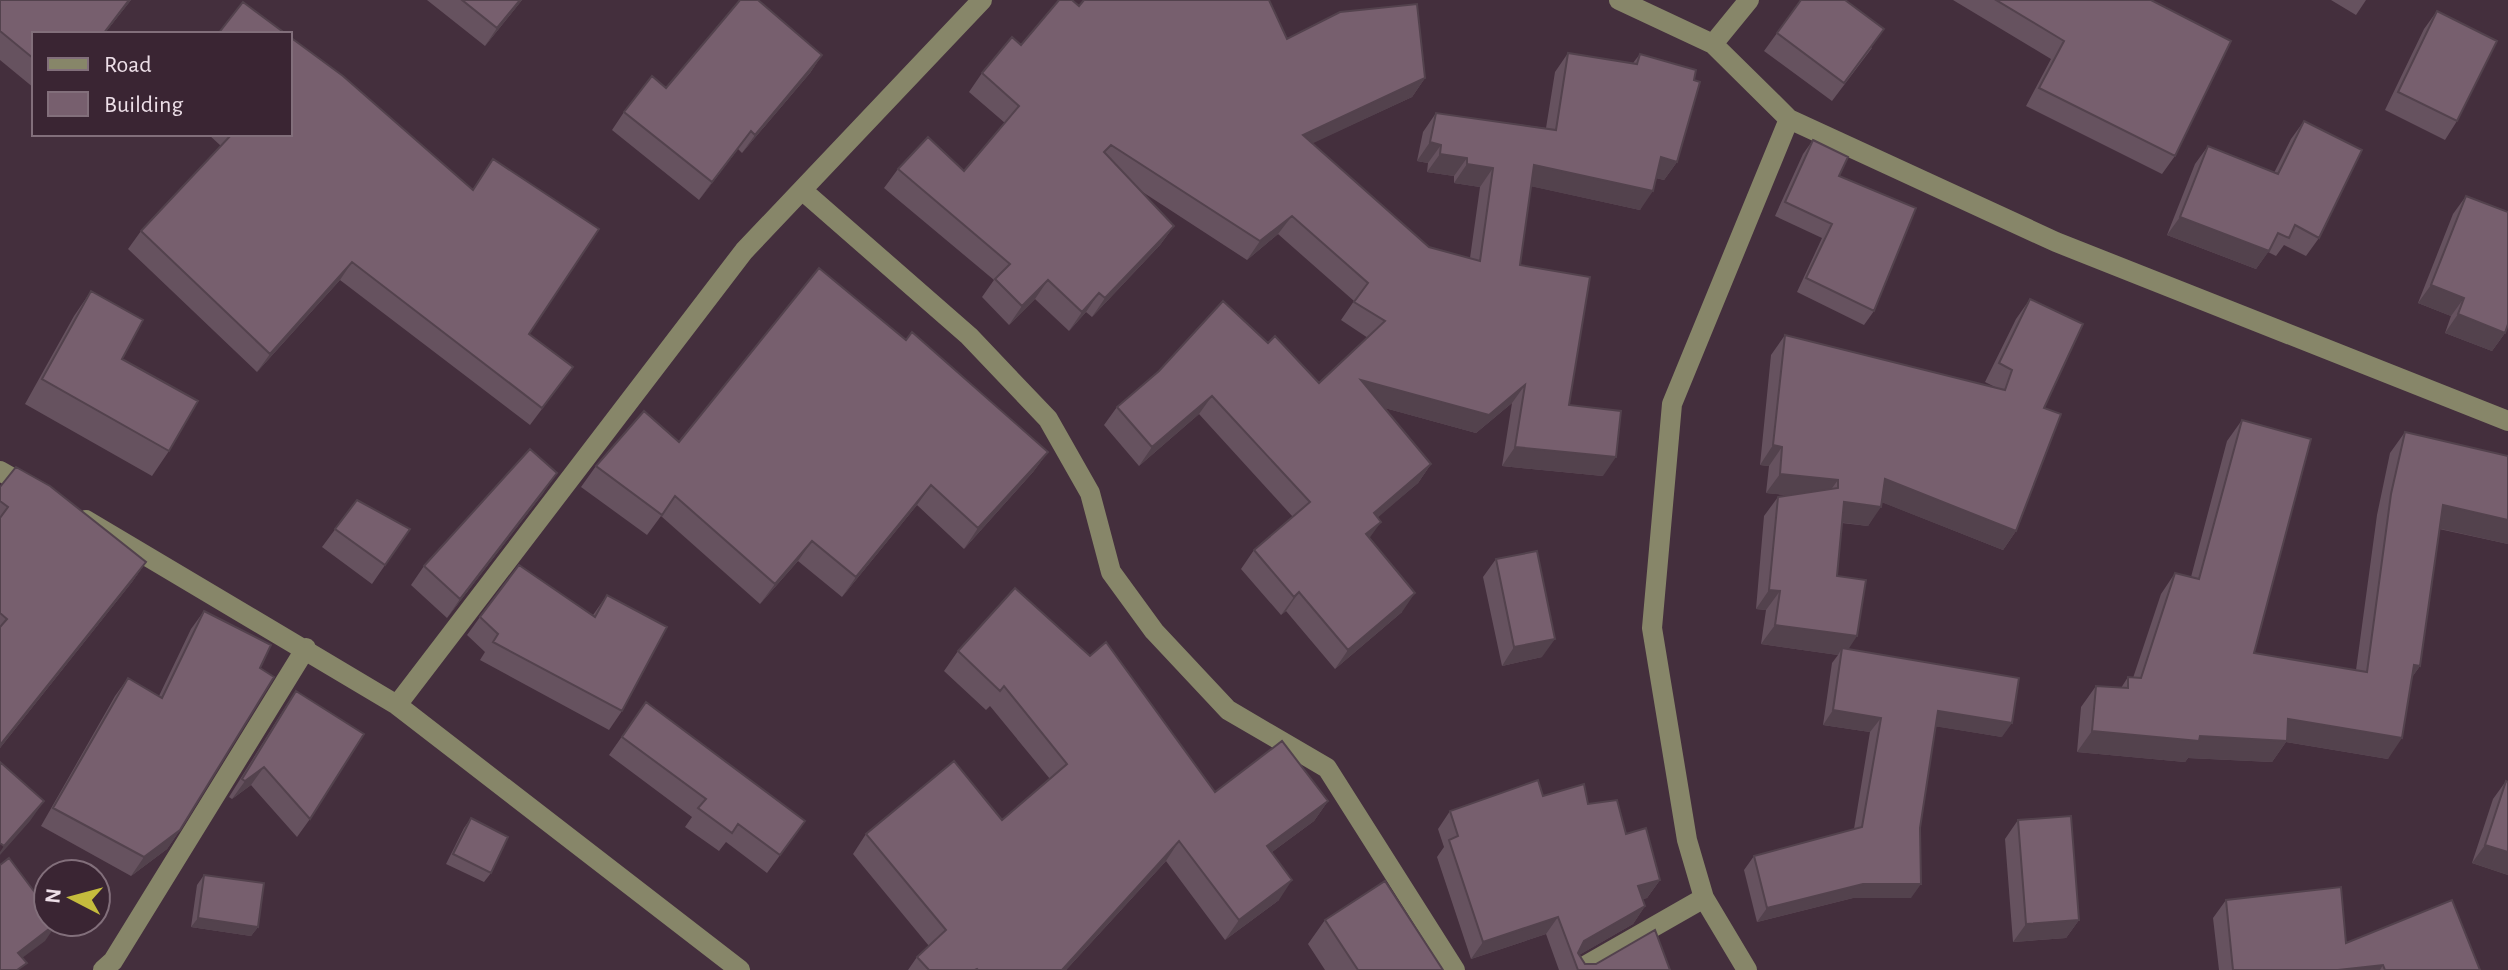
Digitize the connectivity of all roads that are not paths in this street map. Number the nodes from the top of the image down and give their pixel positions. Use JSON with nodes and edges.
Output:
{"nodes":[{"id":1,"x":982,"y":0,"type":"edge"},
{"id":2,"x":1619,"y":0,"type":"edge"},
{"id":3,"x":1749,"y":0,"type":"edge"},
{"id":4,"x":1713,"y":44,"type":"junction"},
{"id":5,"x":1789,"y":119,"type":"junction"},
{"id":6,"x":802,"y":190,"type":"junction"},
{"id":7,"x":2508,"y":421,"type":"edge"},
{"id":8,"x":0,"y":471,"type":"edge"},
{"id":9,"x":306,"y":648,"type":"junction"},
{"id":10,"x":397,"y":705,"type":"junction"},
{"id":11,"x":1704,"y":898,"type":"junction"},
{"id":12,"x":103,"y":970,"type":"edge"},
{"id":13,"x":740,"y":970,"type":"edge"},
{"id":14,"x":1455,"y":970,"type":"edge"},
{"id":15,"x":1578,"y":970,"type":"edge"},
{"id":16,"x":1747,"y":970,"type":"edge"}],
"edges":[{"from":1,"to":6,"type":"street"},
{"from":2,"to":4,"type":"street"},
{"from":3,"to":4,"type":"street"},
{"from":4,"to":5,"type":"street"},
{"from":5,"to":7,"type":"street"},
{"from":5,"to":11,"type":"street"},
{"from":6,"to":10,"type":"street"},
{"from":6,"to":14,"type":"street"},
{"from":8,"to":9,"type":"street"},
{"from":9,"to":10,"type":"street"},
{"from":9,"to":12,"type":"street"},
{"from":10,"to":13,"type":"street"},
{"from":11,"to":15,"type":"street"},
{"from":11,"to":16,"type":"street"}]}
